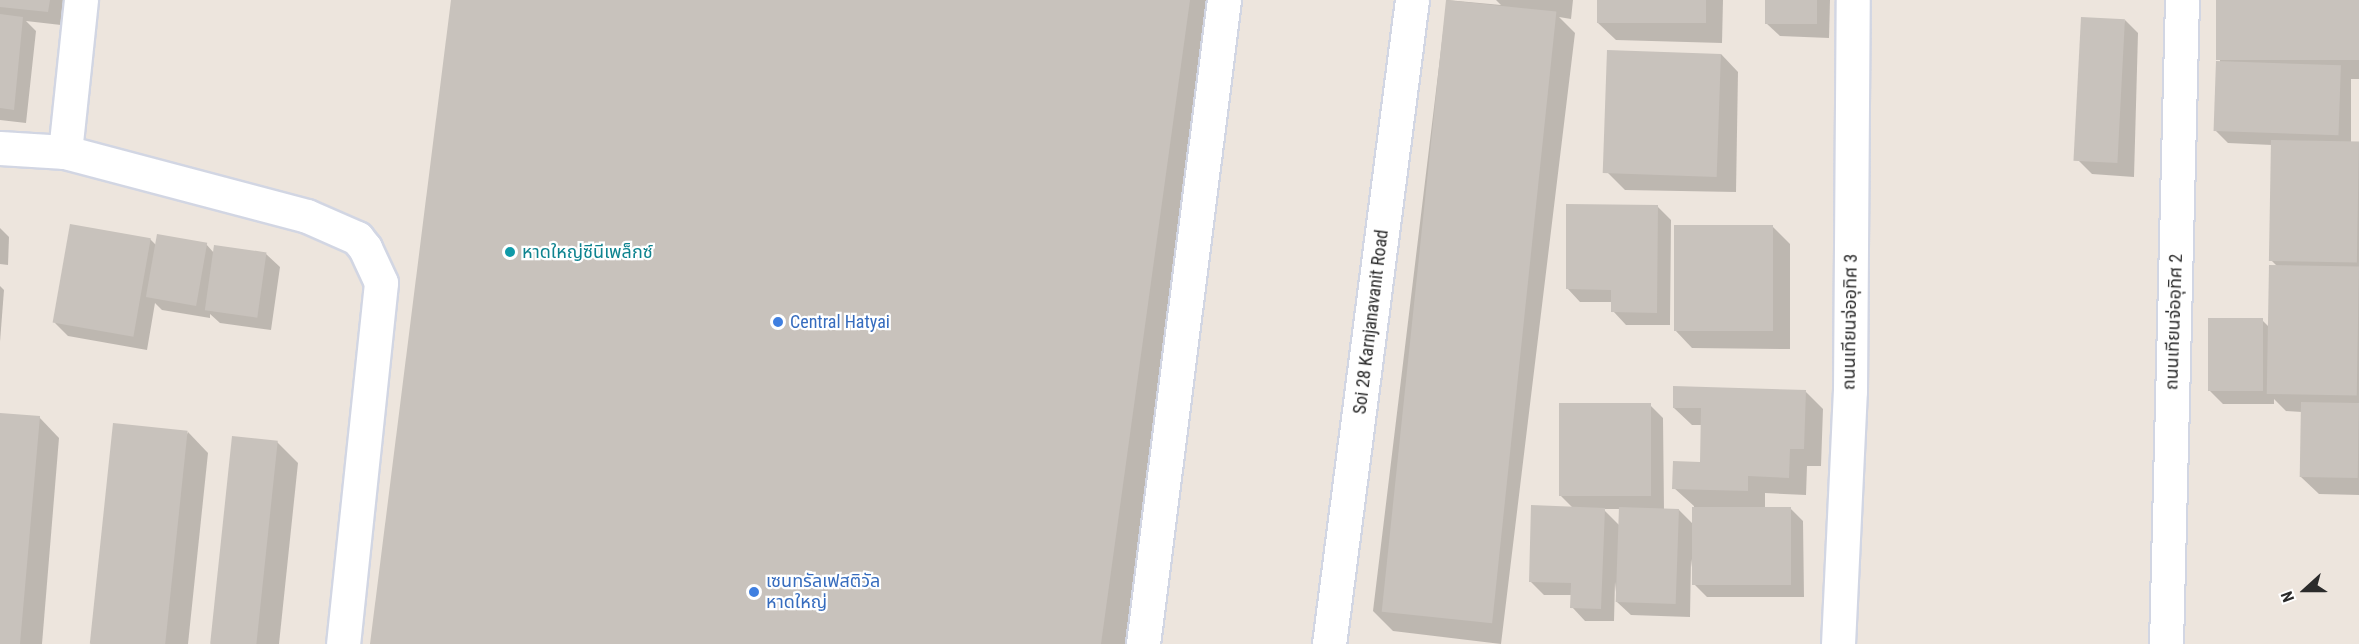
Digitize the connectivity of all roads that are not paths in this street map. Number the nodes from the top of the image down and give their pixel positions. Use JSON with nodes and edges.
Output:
{"nodes":[{"id":1,"x":81,"y":0,"type":"edge"},
{"id":2,"x":1224,"y":0,"type":"edge"},
{"id":3,"x":1412,"y":0,"type":"edge"},
{"id":4,"x":1853,"y":0,"type":"edge"},
{"id":5,"x":2182,"y":0,"type":"edge"},
{"id":6,"x":0,"y":148,"type":"edge"},
{"id":7,"x":65,"y":152,"type":"junction"},
{"id":8,"x":343,"y":644,"type":"edge"},
{"id":9,"x":1143,"y":644,"type":"edge"},
{"id":10,"x":1329,"y":644,"type":"edge"},
{"id":11,"x":1838,"y":644,"type":"edge"},
{"id":12,"x":2166,"y":644,"type":"edge"}],
"edges":[{"from":1,"to":7,"type":"street"},
{"from":2,"to":9,"type":"street"},
{"from":3,"to":10,"type":"street","name":"Soi 28 Karnjanavanit Road"},
{"from":4,"to":11,"type":"street","name":"ถนนเทียนจ่ออุทิศ 3"},
{"from":5,"to":12,"type":"street","name":"ถนนเทียนจ่ออุทิศ 2"},
{"from":6,"to":7,"type":"street"},
{"from":7,"to":8,"type":"street"}]}
